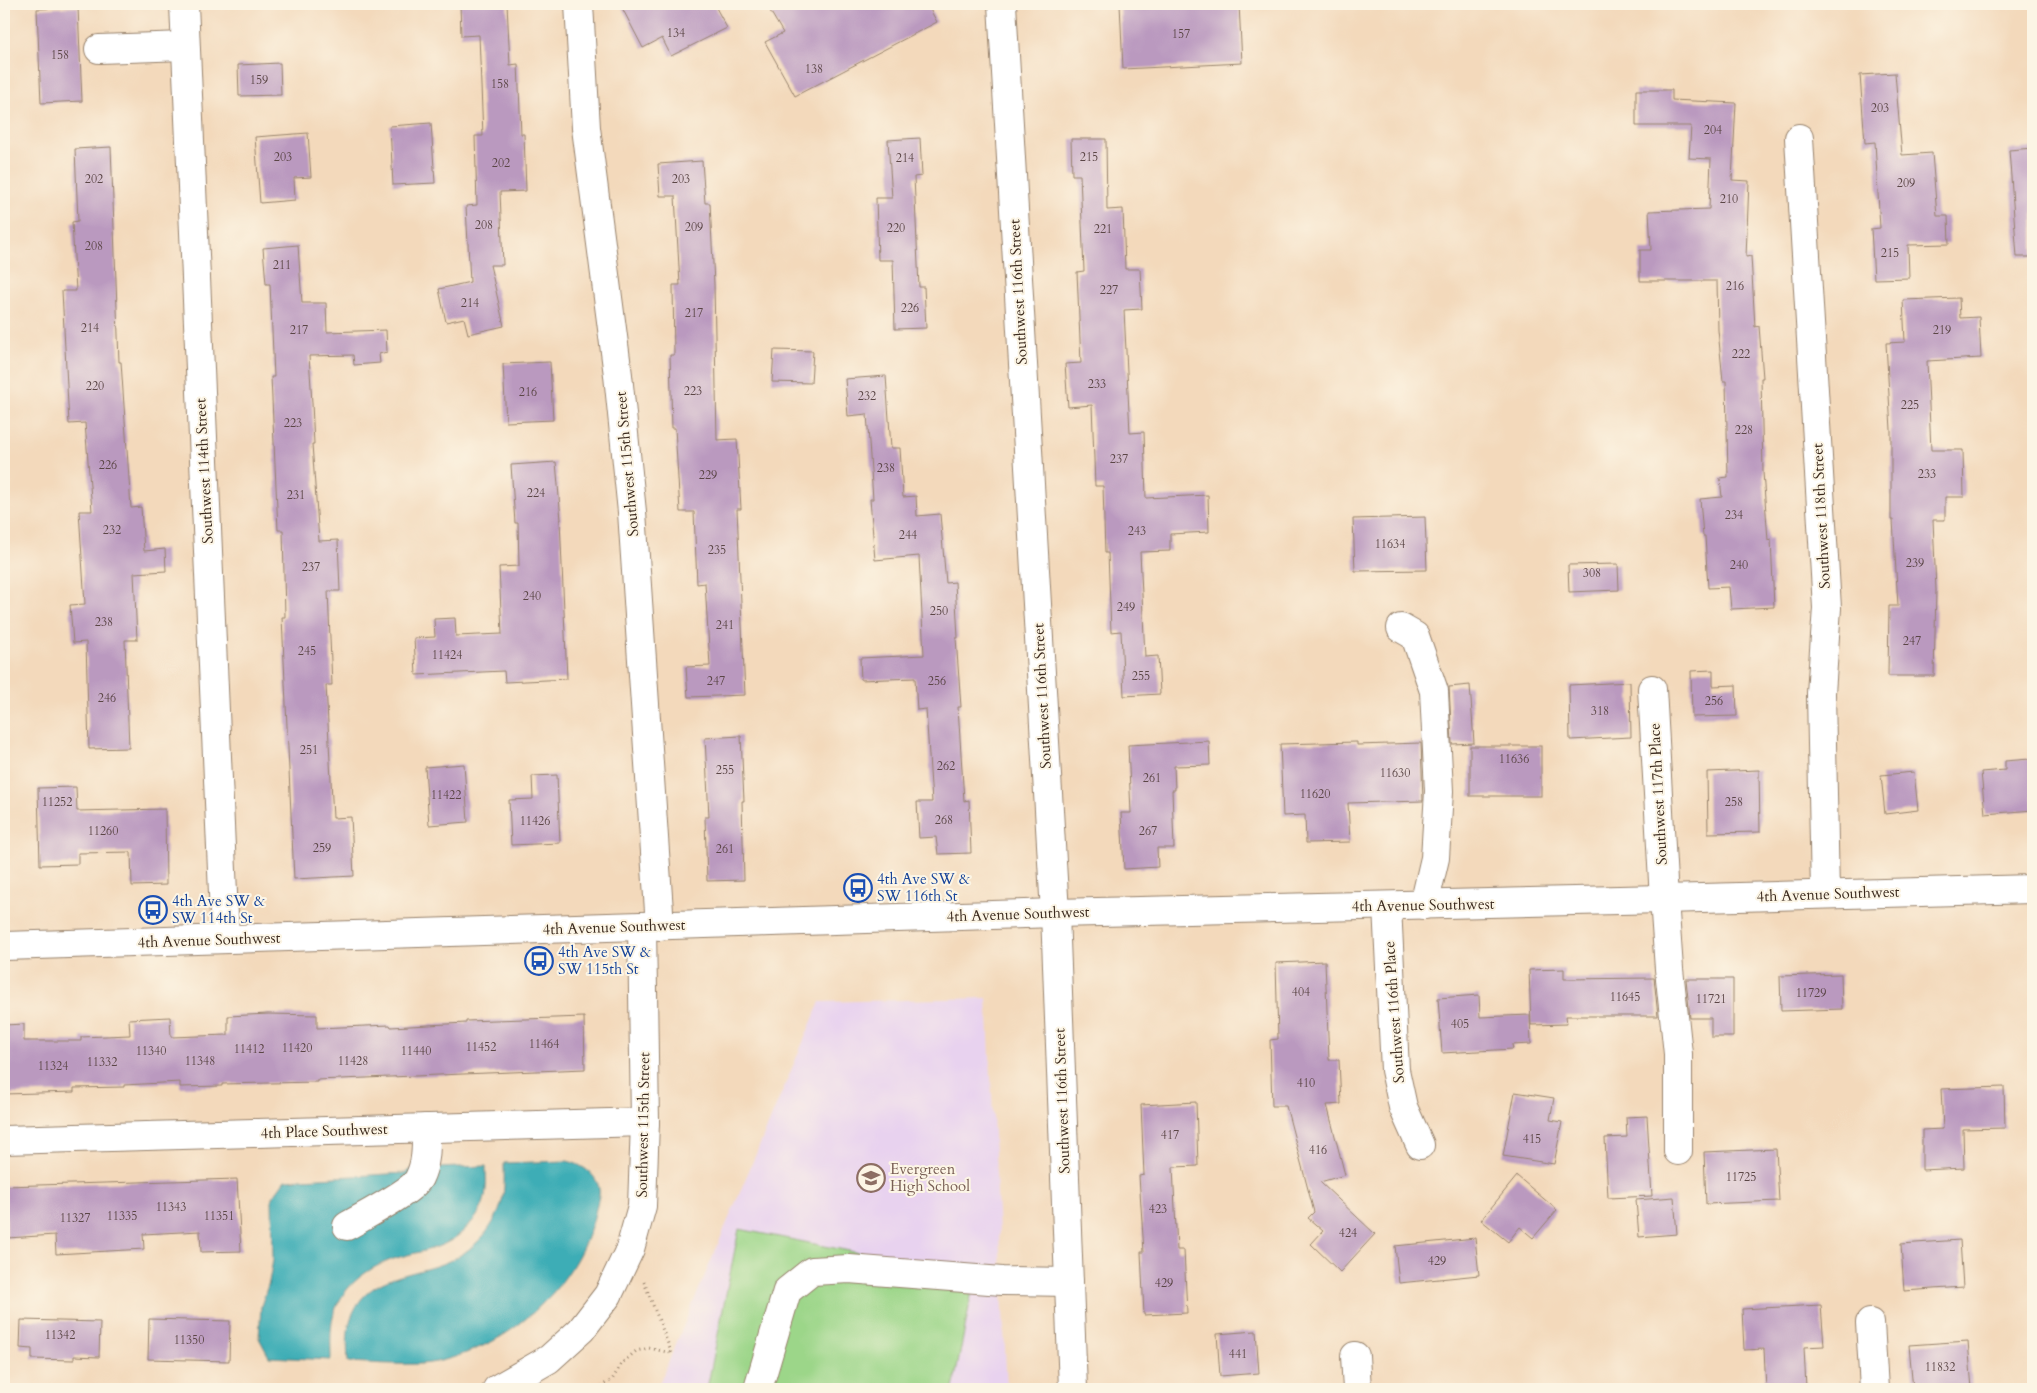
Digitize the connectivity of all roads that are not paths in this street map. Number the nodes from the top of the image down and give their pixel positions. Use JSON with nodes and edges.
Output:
{"nodes":[{"id":1,"x":184,"y":4,"type":"edge"},
{"id":2,"x":579,"y":4,"type":"edge"},
{"id":3,"x":1002,"y":4,"type":"edge"},
{"id":4,"x":185,"y":46,"type":"junction"},
{"id":5,"x":99,"y":49,"type":"dead end"},
{"id":6,"x":1798,"y":138,"type":"dead end"},
{"id":7,"x":1401,"y":628,"type":"dead end"},
{"id":8,"x":1652,"y":689,"type":"dead end"},
{"id":9,"x":2033,"y":889,"type":"edge"},
{"id":10,"x":1825,"y":894,"type":"junction"},
{"id":11,"x":1664,"y":900,"type":"junction"},
{"id":12,"x":1424,"y":904,"type":"junction"},
{"id":13,"x":1388,"y":906,"type":"junction"},
{"id":14,"x":1055,"y":913,"type":"junction"},
{"id":15,"x":651,"y":926,"type":"junction"},
{"id":16,"x":225,"y":939,"type":"junction"},
{"id":17,"x":4,"y":946,"type":"edge"},
{"id":18,"x":645,"y":1122,"type":"junction"},
{"id":19,"x":426,"y":1128,"type":"junction"},
{"id":20,"x":4,"y":1140,"type":"edge"},
{"id":21,"x":1420,"y":1146,"type":"dead end"},
{"id":22,"x":1678,"y":1151,"type":"dead end"},
{"id":23,"x":348,"y":1226,"type":"dead end"},
{"id":24,"x":1068,"y":1282,"type":"junction"},
{"id":25,"x":1870,"y":1323,"type":"dead end"},
{"id":26,"x":1355,"y":1356,"type":"dead end"},
{"id":27,"x":500,"y":1388,"type":"edge"},
{"id":28,"x":758,"y":1389,"type":"edge"},
{"id":29,"x":1073,"y":1389,"type":"edge"},
{"id":30,"x":1357,"y":1389,"type":"edge"},
{"id":31,"x":1874,"y":1389,"type":"edge"}],
"edges":[{"from":1,"to":4,"type":"street","name":"Southwest 114th Street"},
{"from":2,"to":15,"type":"street","name":"Southwest 115th Street"},
{"from":3,"to":14,"type":"street","name":"Southwest 116th Street"},
{"from":4,"to":5,"type":"street"},
{"from":4,"to":16,"type":"street","name":"Southwest 114th Street"},
{"from":6,"to":10,"type":"street","name":"Southwest 118th Street"},
{"from":7,"to":12,"type":"street"},
{"from":8,"to":11,"type":"street","name":"Southwest 117th Place"},
{"from":9,"to":10,"type":"street","name":"4th Avenue Southwest"},
{"from":10,"to":11,"type":"street","name":"4th Avenue Southwest"},
{"from":11,"to":12,"type":"street","name":"4th Avenue Southwest"},
{"from":11,"to":22,"type":"street","name":"Southwest 117th Place"},
{"from":12,"to":13,"type":"street","name":"4th Avenue Southwest"},
{"from":13,"to":14,"type":"street","name":"4th Avenue Southwest"},
{"from":13,"to":21,"type":"street","name":"Southwest 116th Place"},
{"from":14,"to":15,"type":"street","name":"4th Avenue Southwest"},
{"from":14,"to":24,"type":"street","name":"Southwest 116th Street"},
{"from":15,"to":16,"type":"street","name":"4th Avenue Southwest"},
{"from":15,"to":18,"type":"street","name":"Southwest 115th Street"},
{"from":16,"to":17,"type":"street","name":"4th Avenue Southwest"},
{"from":18,"to":19,"type":"street","name":"4th Place Southwest"},
{"from":18,"to":27,"type":"street","name":"Southwest 115th Street"},
{"from":19,"to":20,"type":"street","name":"4th Place Southwest"},
{"from":19,"to":23,"type":"street"},
{"from":24,"to":28,"type":"street"},
{"from":24,"to":29,"type":"street","name":"Southwest 116th Street"},
{"from":25,"to":31,"type":"street"},
{"from":26,"to":30,"type":"street"}]}
